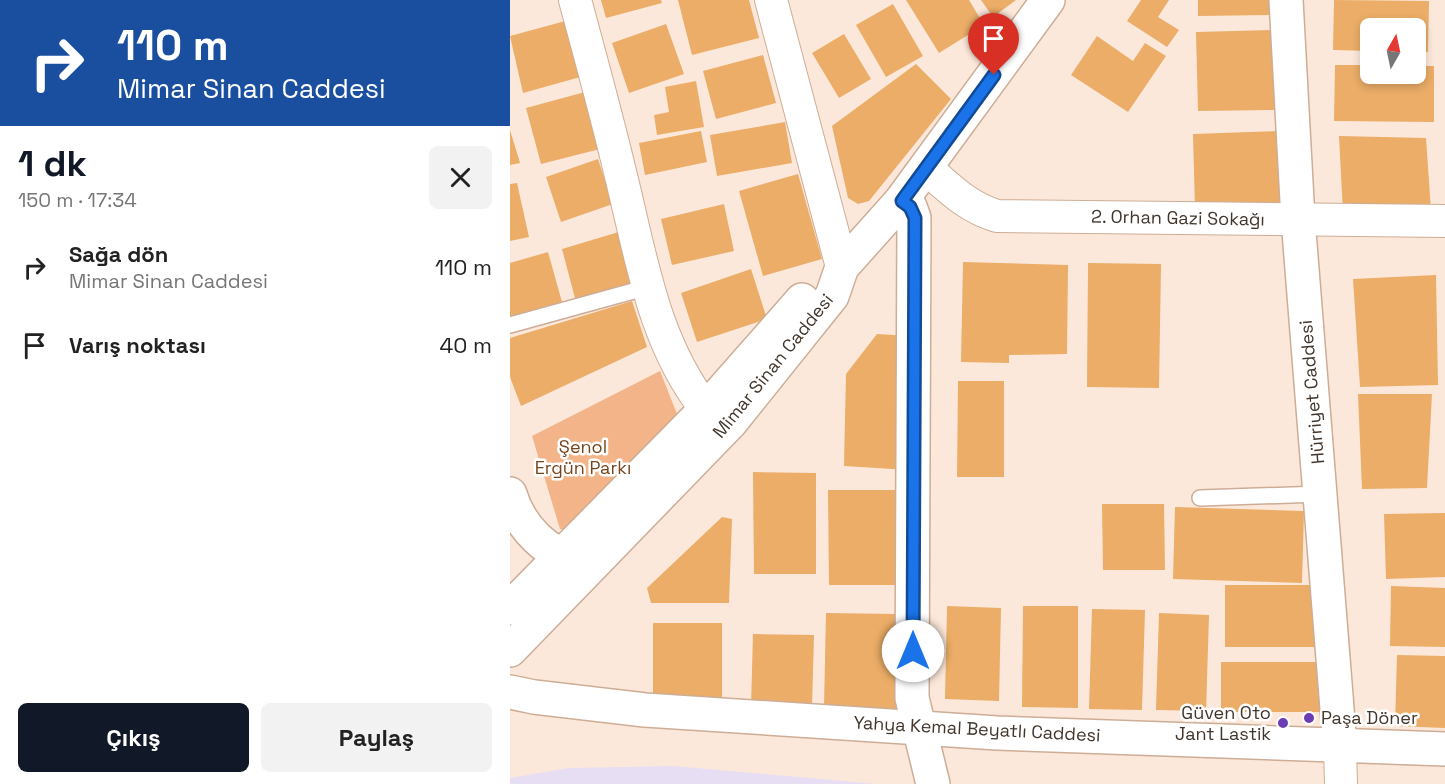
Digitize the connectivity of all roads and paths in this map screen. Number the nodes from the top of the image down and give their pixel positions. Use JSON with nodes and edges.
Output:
{"nodes":[{"id":1,"x":575,"y":0,"type":"edge"},
{"id":2,"x":1048,"y":0,"type":"edge"},
{"id":3,"x":1286,"y":0,"type":"edge"},
{"id":4,"x":779,"y":4,"type":"edge"},
{"id":5,"x":926,"y":168,"type":"junction"},
{"id":6,"x":902,"y":201,"type":"junction"},
{"id":7,"x":1298,"y":219,"type":"junction"},
{"id":8,"x":1445,"y":221,"type":"edge"},
{"id":9,"x":842,"y":267,"type":"junction"},
{"id":10,"x":648,"y":288,"type":"junction"},
{"id":11,"x":510,"y":324,"type":"edge"},
{"id":12,"x":706,"y":409,"type":"junction"},
{"id":13,"x":1321,"y":494,"type":"junction"},
{"id":14,"x":1200,"y":498,"type":"dead end"},
{"id":15,"x":510,"y":500,"type":"edge"},
{"id":16,"x":609,"y":548,"type":"junction"},
{"id":17,"x":562,"y":555,"type":"junction"},
{"id":18,"x":510,"y":608,"type":"edge"},
{"id":19,"x":510,"y":650,"type":"edge"},
{"id":20,"x":510,"y":692,"type":"edge"},
{"id":21,"x":920,"y":727,"type":"junction"},
{"id":22,"x":1340,"y":746,"type":"junction"},
{"id":23,"x":1445,"y":749,"type":"edge"},
{"id":24,"x":933,"y":784,"type":"edge"},
{"id":25,"x":1341,"y":784,"type":"edge"}],
"edges":[{"from":1,"to":10,"type":"street"},
{"from":2,"to":5,"type":"street","name":"Mimar Sinan Caddesi"},
{"from":3,"to":7,"type":"street","name":"Hürriyet Caddesi"},
{"from":4,"to":9,"type":"street"},
{"from":5,"to":6,"type":"street","name":"Mimar Sinan Caddesi"},
{"from":5,"to":7,"type":"street","name":"2. Orhan Gazi Sokağı"},
{"from":6,"to":9,"type":"street","name":"Mimar Sinan Caddesi"},
{"from":6,"to":21,"type":"street"},
{"from":7,"to":8,"type":"street","name":"2. Orhan Gazi Sokağı"},
{"from":7,"to":13,"type":"street","name":"Hürriyet Caddesi"},
{"from":9,"to":12,"type":"street"},
{"from":9,"to":16,"type":"street","name":"Mimar Sinan Caddesi"},
{"from":10,"to":11,"type":"lane"},
{"from":10,"to":12,"type":"street"},
{"from":12,"to":17,"type":"street"},
{"from":13,"to":14,"type":"lane"},
{"from":13,"to":22,"type":"street","name":"Hürriyet Caddesi"},
{"from":15,"to":17,"type":"street"},
{"from":16,"to":17,"type":"street"},
{"from":16,"to":19,"type":"street","name":"Mimar Sinan Caddesi"},
{"from":17,"to":18,"type":"street"},
{"from":20,"to":21,"type":"street","name":"Yahya Kemal Beyatlı Caddesi"},
{"from":21,"to":22,"type":"street","name":"Yahya Kemal Beyatlı Caddesi"},
{"from":21,"to":24,"type":"street"},
{"from":22,"to":23,"type":"street","name":"Yahya Kemal Beyatlı Caddesi"},
{"from":22,"to":25,"type":"street","name":"Hürriyet Caddesi"}]}
